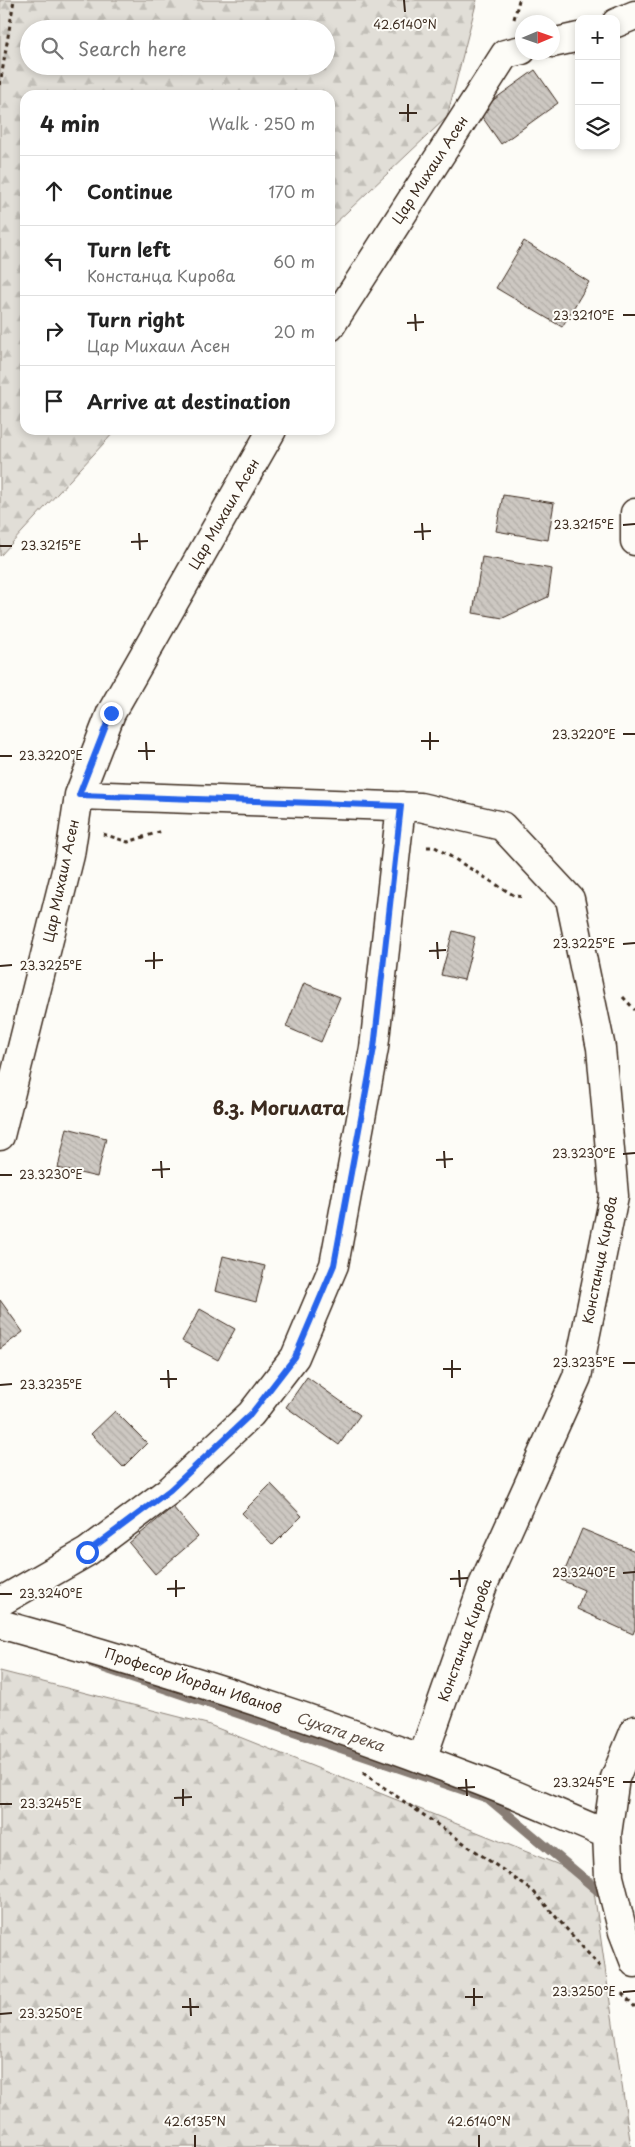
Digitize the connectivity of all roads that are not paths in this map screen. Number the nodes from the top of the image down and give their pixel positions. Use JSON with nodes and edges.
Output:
{"nodes":[{"id":1,"x":635,"y":15,"type":"edge"},
{"id":2,"x":620,"y":21,"type":"edge"},
{"id":3,"x":575,"y":38,"type":"edge"},
{"id":4,"x":560,"y":41,"type":"edge"},
{"id":5,"x":515,"y":52,"type":"edge"},
{"id":6,"x":335,"y":319,"type":"edge"},
{"id":7,"x":269,"y":435,"type":"edge"},
{"id":8,"x":635,"y":513,"type":"edge"},
{"id":9,"x":635,"y":541,"type":"edge"},
{"id":10,"x":79,"y":795,"type":"junction"},
{"id":11,"x":401,"y":806,"type":"junction"},
{"id":12,"x":0,"y":1136,"type":"edge"},
{"id":13,"x":0,"y":1602,"type":"edge"},
{"id":14,"x":0,"y":1624,"type":"edge"},
{"id":15,"x":635,"y":1730,"type":"edge"},
{"id":16,"x":422,"y":1760,"type":"junction"},
{"id":17,"x":607,"y":1834,"type":"junction"},
{"id":18,"x":609,"y":1878,"type":"junction"},
{"id":19,"x":635,"y":1890,"type":"edge"},
{"id":20,"x":635,"y":1963,"type":"edge"}],
"edges":[{"from":1,"to":2,"type":"street"},
{"from":3,"to":4,"type":"street"},
{"from":5,"to":6,"type":"street","name":"Цар Михаил Асен"},
{"from":7,"to":10,"type":"street","name":"Цар Михаил Асен"},
{"from":8,"to":9,"type":"street"},
{"from":10,"to":11,"type":"street","name":"Констанца Кирова"},
{"from":10,"to":12,"type":"street","name":"Цар Михаил Асен"},
{"from":11,"to":13,"type":"street"},
{"from":11,"to":16,"type":"street","name":"Констанца Кирова"},
{"from":14,"to":16,"type":"street","name":"Професор Йордан Иванов"},
{"from":15,"to":17,"type":"street"},
{"from":16,"to":17,"type":"street","name":"Професор Йордан Иванов"},
{"from":17,"to":18,"type":"street"},
{"from":18,"to":19,"type":"street"},
{"from":18,"to":20,"type":"street"}]}
